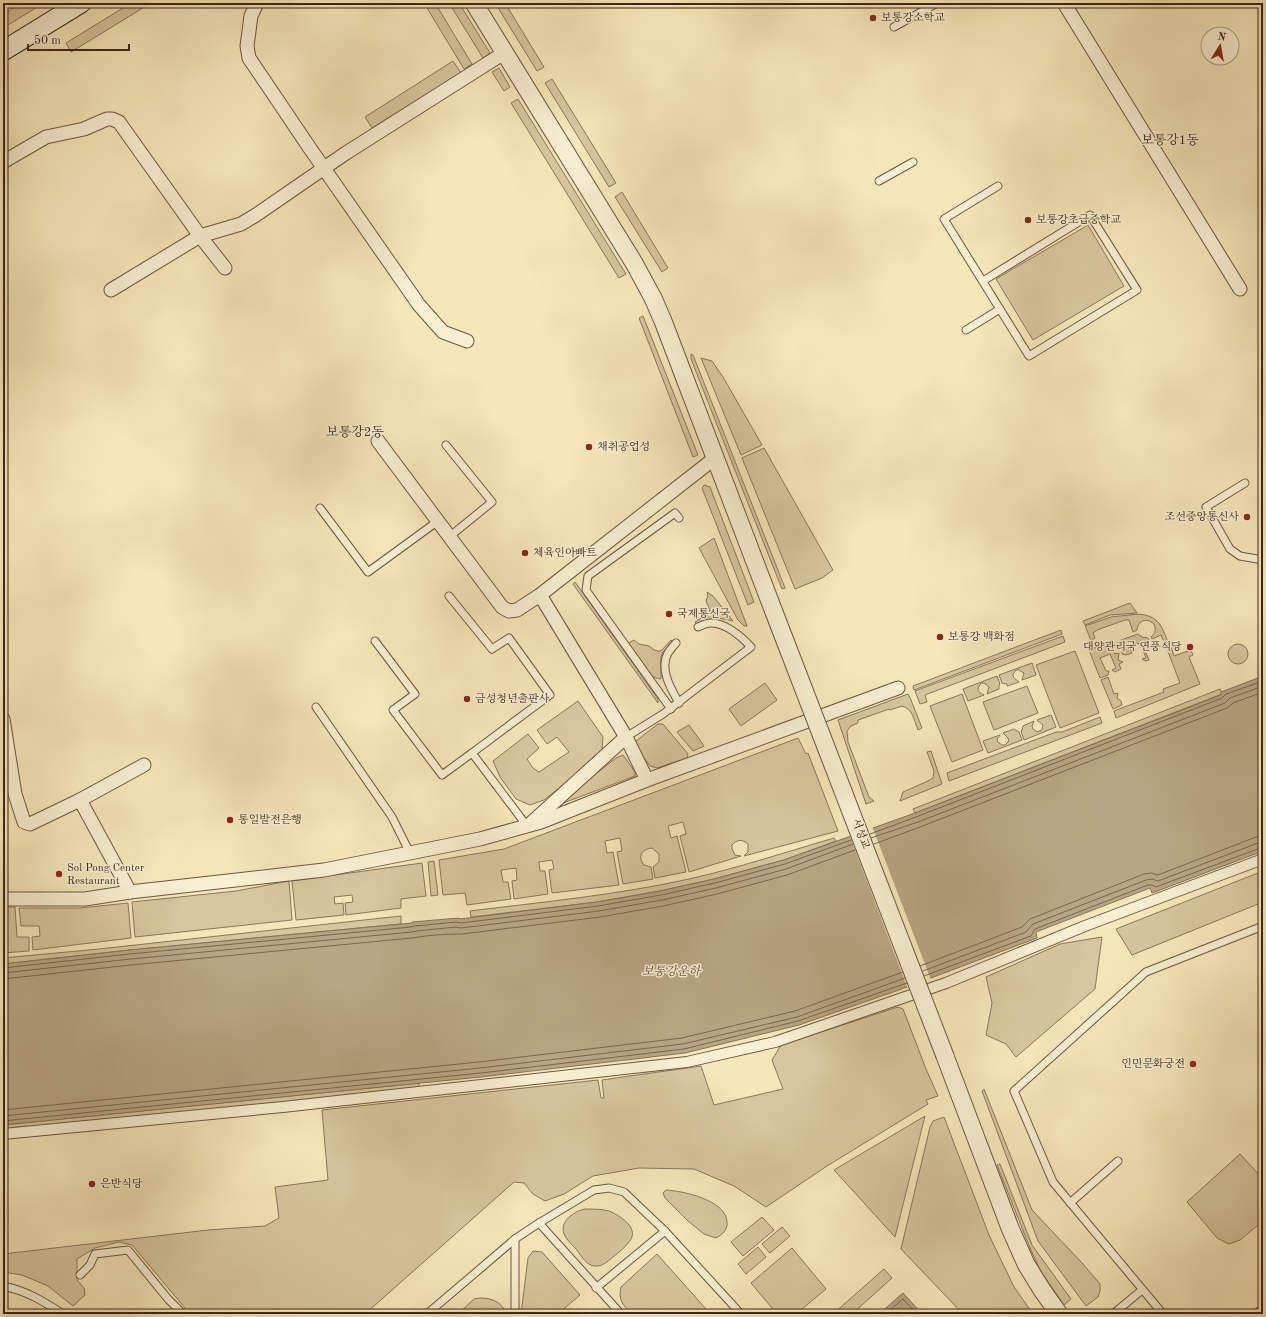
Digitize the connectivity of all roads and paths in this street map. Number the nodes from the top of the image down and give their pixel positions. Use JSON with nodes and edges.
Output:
{"nodes":[{"id":1,"x":81,"y":3,"type":"edge"},
{"id":2,"x":257,"y":3,"type":"edge"},
{"id":3,"x":474,"y":3,"type":"edge"},
{"id":4,"x":937,"y":3,"type":"edge"},
{"id":5,"x":1064,"y":3,"type":"edge"},
{"id":6,"x":894,"y":27,"type":"dead end"},
{"id":7,"x":3,"y":51,"type":"edge"},
{"id":8,"x":504,"y":53,"type":"junction"},
{"id":9,"x":3,"y":162,"type":"edge"},
{"id":10,"x":913,"y":162,"type":"dead end"},
{"id":11,"x":324,"y":168,"type":"junction"},
{"id":12,"x":879,"y":181,"type":"dead end"},
{"id":13,"x":998,"y":186,"type":"dead end"},
{"id":14,"x":200,"y":236,"type":"junction"},
{"id":15,"x":225,"y":268,"type":"dead end"},
{"id":16,"x":982,"y":281,"type":"junction"},
{"id":17,"x":1240,"y":288,"type":"dead end"},
{"id":18,"x":112,"y":290,"type":"dead end"},
{"id":19,"x":1000,"y":309,"type":"junction"},
{"id":20,"x":966,"y":330,"type":"dead end"},
{"id":21,"x":467,"y":341,"type":"dead end"},
{"id":22,"x":378,"y":441,"type":"dead end"},
{"id":23,"x":446,"y":445,"type":"dead end"},
{"id":24,"x":715,"y":458,"type":"junction"},
{"id":25,"x":1245,"y":483,"type":"dead end"},
{"id":26,"x":320,"y":508,"type":"dead end"},
{"id":27,"x":679,"y":518,"type":"dead end"},
{"id":28,"x":438,"y":521,"type":"junction"},
{"id":29,"x":449,"y":537,"type":"junction"},
{"id":30,"x":1263,"y":560,"type":"edge"},
{"id":31,"x":540,"y":595,"type":"junction"},
{"id":32,"x":449,"y":596,"type":"dead end"},
{"id":33,"x":698,"y":627,"type":"dead end"},
{"id":34,"x":375,"y":641,"type":"dead end"},
{"id":35,"x":676,"y":643,"type":"dead end"},
{"id":36,"x":898,"y":688,"type":"dead end"},
{"id":37,"x":679,"y":703,"type":"junction"},
{"id":38,"x":316,"y":707,"type":"dead end"},
{"id":39,"x":671,"y":708,"type":"junction"},
{"id":40,"x":3,"y":719,"type":"edge"},
{"id":41,"x":626,"y":737,"type":"junction"},
{"id":42,"x":472,"y":753,"type":"junction"},
{"id":43,"x":144,"y":765,"type":"dead end"},
{"id":44,"x":647,"y":780,"type":"junction"},
{"id":45,"x":80,"y":800,"type":"junction"},
{"id":46,"x":527,"y":826,"type":"junction"},
{"id":47,"x":410,"y":853,"type":"junction"},
{"id":48,"x":1263,"y":859,"type":"edge"},
{"id":49,"x":130,"y":892,"type":"junction"},
{"id":50,"x":3,"y":899,"type":"edge"},
{"id":51,"x":1263,"y":926,"type":"edge"},
{"id":52,"x":3,"y":1134,"type":"edge"},
{"id":53,"x":1118,"y":1161,"type":"dead end"},
{"id":54,"x":1070,"y":1203,"type":"junction"},
{"id":55,"x":539,"y":1223,"type":"junction"},
{"id":56,"x":665,"y":1232,"type":"junction"},
{"id":57,"x":515,"y":1240,"type":"junction"},
{"id":58,"x":80,"y":1275,"type":"dead end"},
{"id":59,"x":3,"y":1286,"type":"edge"},
{"id":60,"x":596,"y":1288,"type":"junction"},
{"id":61,"x":1142,"y":1290,"type":"junction"},
{"id":62,"x":1263,"y":1308,"type":"edge"},
{"id":63,"x":63,"y":1314,"type":"edge"},
{"id":64,"x":181,"y":1314,"type":"edge"},
{"id":65,"x":427,"y":1314,"type":"edge"},
{"id":66,"x":515,"y":1314,"type":"edge"},
{"id":67,"x":621,"y":1314,"type":"edge"},
{"id":68,"x":741,"y":1314,"type":"edge"},
{"id":69,"x":1059,"y":1314,"type":"edge"},
{"id":70,"x":1113,"y":1314,"type":"edge"},
{"id":71,"x":1163,"y":1314,"type":"edge"},
{"id":72,"x":1256,"y":1314,"type":"edge"}],
"edges":[{"from":1,"to":7,"type":"main road"},
{"from":2,"to":11,"type":"street"},
{"from":3,"to":8,"type":"street","name":"서성교"},
{"from":4,"to":6,"type":"lane"},
{"from":5,"to":17,"type":"street"},
{"from":8,"to":11,"type":"street"},
{"from":8,"to":24,"type":"street","name":"서성교"},
{"from":9,"to":14,"type":"street"},
{"from":10,"to":12,"type":"lane"},
{"from":11,"to":14,"type":"street"},
{"from":11,"to":21,"type":"street"},
{"from":13,"to":16,"type":"lane"},
{"from":14,"to":15,"type":"street"},
{"from":14,"to":18,"type":"street"},
{"from":16,"to":19,"type":"lane"},
{"from":16,"to":19,"type":"lane"},
{"from":19,"to":20,"type":"lane"},
{"from":22,"to":28,"type":"street"},
{"from":23,"to":29,"type":"lane"},
{"from":24,"to":31,"type":"street"},
{"from":24,"to":69,"type":"street","name":"서성교","bridge":true},
{"from":25,"to":30,"type":"lane"},
{"from":26,"to":28,"type":"lane"},
{"from":27,"to":39,"type":"lane"},
{"from":28,"to":29,"type":"street"},
{"from":29,"to":31,"type":"street"},
{"from":31,"to":41,"type":"street"},
{"from":32,"to":42,"type":"lane"},
{"from":33,"to":37,"type":"lane"},
{"from":34,"to":42,"type":"lane"},
{"from":35,"to":37,"type":"lane"},
{"from":36,"to":44,"type":"street"},
{"from":37,"to":39,"type":"lane"},
{"from":38,"to":47,"type":"lane"},
{"from":39,"to":41,"type":"lane"},
{"from":40,"to":45,"type":"street"},
{"from":41,"to":44,"type":"street"},
{"from":41,"to":46,"type":"street"},
{"from":42,"to":46,"type":"lane"},
{"from":43,"to":45,"type":"street"},
{"from":44,"to":46,"type":"street"},
{"from":45,"to":49,"type":"street"},
{"from":46,"to":47,"type":"street"},
{"from":47,"to":49,"type":"street"},
{"from":48,"to":52,"type":"street"},
{"from":49,"to":50,"type":"street"},
{"from":51,"to":54,"type":"lane"},
{"from":53,"to":54,"type":"lane"},
{"from":54,"to":61,"type":"lane"},
{"from":55,"to":56,"type":"lane"},
{"from":55,"to":57,"type":"lane"},
{"from":55,"to":60,"type":"lane"},
{"from":56,"to":60,"type":"lane"},
{"from":56,"to":68,"type":"lane"},
{"from":57,"to":65,"type":"lane"},
{"from":57,"to":66,"type":"lane"},
{"from":58,"to":64,"type":"lane"},
{"from":59,"to":63,"type":"lane"},
{"from":60,"to":67,"type":"lane"},
{"from":61,"to":70,"type":"lane"},
{"from":61,"to":71,"type":"lane"},
{"from":62,"to":72,"type":"lane"}]}
